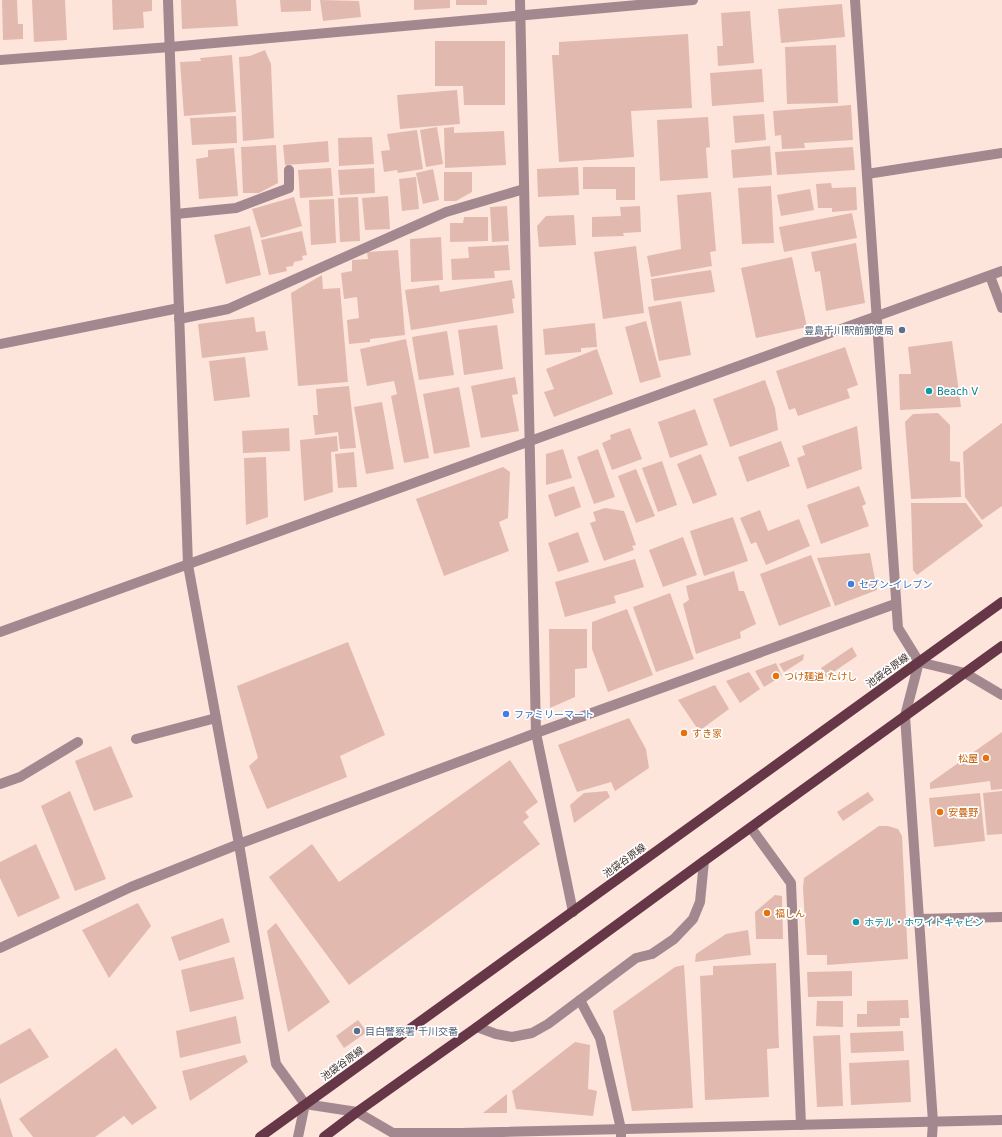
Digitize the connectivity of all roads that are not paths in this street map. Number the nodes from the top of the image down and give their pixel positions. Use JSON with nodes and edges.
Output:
{"nodes":[{"id":1,"x":168,"y":0,"type":"edge"},
{"id":2,"x":520,"y":0,"type":"edge"},
{"id":3,"x":693,"y":0,"type":"edge"},
{"id":4,"x":855,"y":0,"type":"edge"},
{"id":5,"x":520,"y":16,"type":"junction"},
{"id":6,"x":170,"y":47,"type":"junction"},
{"id":7,"x":0,"y":60,"type":"edge"},
{"id":8,"x":1002,"y":153,"type":"edge"},
{"id":9,"x":289,"y":170,"type":"dead end"},
{"id":10,"x":867,"y":174,"type":"junction"},
{"id":11,"x":524,"y":189,"type":"junction"},
{"id":12,"x":176,"y":214,"type":"junction"},
{"id":13,"x":1002,"y":271,"type":"edge"},
{"id":14,"x":990,"y":276,"type":"junction"},
{"id":15,"x":179,"y":308,"type":"junction"},
{"id":16,"x":1002,"y":308,"type":"edge"},
{"id":17,"x":876,"y":317,"type":"junction"},
{"id":18,"x":179,"y":319,"type":"junction"},
{"id":19,"x":0,"y":344,"type":"edge"},
{"id":20,"x":529,"y":443,"type":"junction"},
{"id":21,"x":188,"y":565,"type":"junction"},
{"id":22,"x":1002,"y":602,"type":"edge"},
{"id":23,"x":895,"y":604,"type":"junction"},
{"id":24,"x":0,"y":632,"type":"edge"},
{"id":25,"x":1002,"y":646,"type":"edge"},
{"id":26,"x":919,"y":662,"type":"junction"},
{"id":27,"x":965,"y":673,"type":"junction"},
{"id":28,"x":1002,"y":695,"type":"edge"},
{"id":29,"x":905,"y":716,"type":"junction"},
{"id":30,"x":216,"y":718,"type":"junction"},
{"id":31,"x":536,"y":733,"type":"junction"},
{"id":32,"x":136,"y":739,"type":"dead end"},
{"id":33,"x":78,"y":742,"type":"dead end"},
{"id":34,"x":0,"y":784,"type":"edge"},
{"id":35,"x":751,"y":828,"type":"junction"},
{"id":36,"x":239,"y":844,"type":"junction"},
{"id":37,"x":704,"y":861,"type":"junction"},
{"id":38,"x":573,"y":912,"type":"junction"},
{"id":39,"x":1002,"y":917,"type":"edge"},
{"id":40,"x":920,"y":919,"type":"junction"},
{"id":41,"x":0,"y":948,"type":"edge"},
{"id":42,"x":580,"y":1000,"type":"junction"},
{"id":43,"x":477,"y":1027,"type":"junction"},
{"id":44,"x":305,"y":1104,"type":"junction"},
{"id":45,"x":357,"y":1112,"type":"junction"},
{"id":46,"x":1002,"y":1120,"type":"edge"},
{"id":47,"x":932,"y":1122,"type":"junction"},
{"id":48,"x":801,"y":1125,"type":"junction"},
{"id":49,"x":621,"y":1133,"type":"edge"},
{"id":50,"x":461,"y":1135,"type":"edge"},
{"id":51,"x":260,"y":1137,"type":"edge"},
{"id":52,"x":298,"y":1137,"type":"edge"},
{"id":53,"x":324,"y":1137,"type":"edge"},
{"id":54,"x":932,"y":1137,"type":"edge"}],
"edges":[{"from":1,"to":6,"type":"street"},
{"from":2,"to":5,"type":"street"},
{"from":3,"to":5,"type":"street"},
{"from":4,"to":10,"type":"street"},
{"from":5,"to":6,"type":"street"},
{"from":5,"to":11,"type":"street"},
{"from":6,"to":7,"type":"street"},
{"from":6,"to":12,"type":"street"},
{"from":8,"to":10,"type":"street"},
{"from":9,"to":12,"type":"street"},
{"from":10,"to":17,"type":"street"},
{"from":11,"to":18,"type":"street"},
{"from":11,"to":20,"type":"street"},
{"from":12,"to":15,"type":"street"},
{"from":13,"to":14,"type":"street"},
{"from":14,"to":16,"type":"street"},
{"from":14,"to":17,"type":"street"},
{"from":15,"to":18,"type":"street"},
{"from":15,"to":19,"type":"street"},
{"from":17,"to":20,"type":"street"},
{"from":17,"to":23,"type":"street"},
{"from":18,"to":21,"type":"street"},
{"from":20,"to":21,"type":"street"},
{"from":20,"to":31,"type":"street"},
{"from":21,"to":24,"type":"street"},
{"from":21,"to":30,"type":"street"},
{"from":22,"to":26,"type":"main road","name":"池袋谷原線"},
{"from":23,"to":26,"type":"street"},
{"from":23,"to":31,"type":"street"},
{"from":25,"to":27,"type":"main road"},
{"from":26,"to":27,"type":"street"},
{"from":26,"to":29,"type":"street"},
{"from":26,"to":38,"type":"main road","name":"池袋谷原線"},
{"from":27,"to":28,"type":"street"},
{"from":27,"to":29,"type":"main road"},
{"from":29,"to":35,"type":"main road"},
{"from":29,"to":40,"type":"street"},
{"from":30,"to":32,"type":"street"},
{"from":30,"to":36,"type":"street"},
{"from":31,"to":36,"type":"street"},
{"from":31,"to":38,"type":"street"},
{"from":33,"to":34,"type":"street"},
{"from":35,"to":37,"type":"main road"},
{"from":35,"to":48,"type":"street"},
{"from":36,"to":41,"type":"street"},
{"from":36,"to":44,"type":"street"},
{"from":37,"to":42,"type":"street"},
{"from":37,"to":43,"type":"main road"},
{"from":38,"to":44,"type":"main road","name":"池袋谷原線"},
{"from":39,"to":40,"type":"street"},
{"from":40,"to":47,"type":"street"},
{"from":42,"to":43,"type":"street"},
{"from":42,"to":49,"type":"street"},
{"from":43,"to":45,"type":"main road"},
{"from":44,"to":45,"type":"street"},
{"from":44,"to":51,"type":"main road","name":"池袋谷原線"},
{"from":44,"to":52,"type":"street"},
{"from":45,"to":50,"type":"street"},
{"from":45,"to":53,"type":"main road"},
{"from":46,"to":47,"type":"street"},
{"from":47,"to":48,"type":"street"},
{"from":47,"to":54,"type":"street"},
{"from":48,"to":49,"type":"street"},
{"from":49,"to":50,"type":"street"}]}
